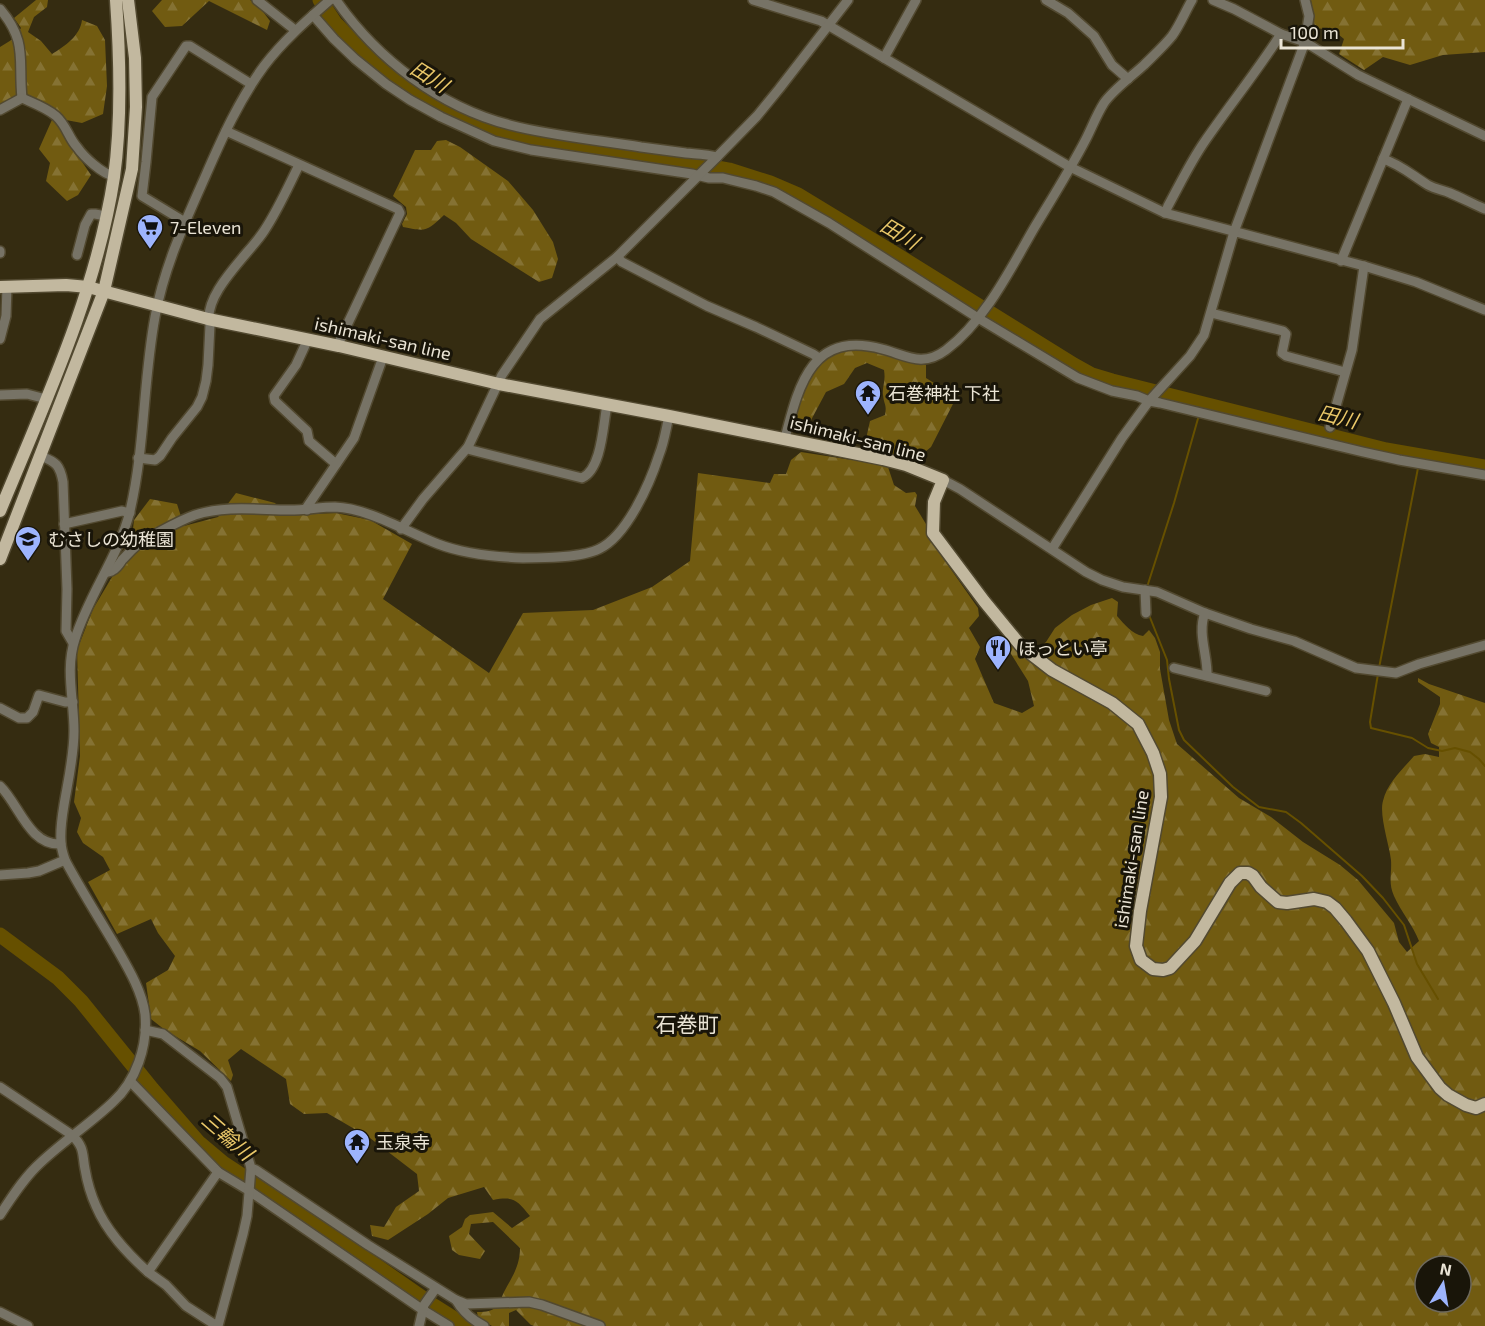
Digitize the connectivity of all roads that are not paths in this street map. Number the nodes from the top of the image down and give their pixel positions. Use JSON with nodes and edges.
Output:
{"nodes":[{"id":1,"x":117,"y":0,"type":"edge"},
{"id":2,"x":128,"y":0,"type":"edge"},
{"id":3,"x":257,"y":0,"type":"edge"},
{"id":4,"x":329,"y":0,"type":"edge"},
{"id":5,"x":336,"y":0,"type":"edge"},
{"id":6,"x":753,"y":0,"type":"edge"},
{"id":7,"x":848,"y":0,"type":"edge"},
{"id":8,"x":916,"y":0,"type":"edge"},
{"id":9,"x":1046,"y":0,"type":"edge"},
{"id":10,"x":1192,"y":0,"type":"edge"},
{"id":11,"x":1213,"y":0,"type":"edge"},
{"id":12,"x":1305,"y":0,"type":"edge"},
{"id":13,"x":0,"y":9,"type":"edge"},
{"id":14,"x":315,"y":13,"type":"junction"},
{"id":15,"x":829,"y":26,"type":"junction"},
{"id":16,"x":295,"y":30,"type":"junction"},
{"id":17,"x":1281,"y":34,"type":"junction"},
{"id":18,"x":1305,"y":42,"type":"junction"},
{"id":19,"x":884,"y":58,"type":"junction"},
{"id":20,"x":1128,"y":79,"type":"junction"},
{"id":21,"x":251,"y":84,"type":"junction"},
{"id":22,"x":22,"y":98,"type":"junction"},
{"id":23,"x":1408,"y":99,"type":"junction"},
{"id":24,"x":0,"y":110,"type":"edge"},
{"id":25,"x":226,"y":130,"type":"junction"},
{"id":26,"x":1485,"y":136,"type":"edge"},
{"id":27,"x":716,"y":158,"type":"junction"},
{"id":28,"x":1383,"y":159,"type":"junction"},
{"id":29,"x":300,"y":165,"type":"junction"},
{"id":30,"x":1070,"y":167,"type":"junction"},
{"id":31,"x":701,"y":173,"type":"junction"},
{"id":32,"x":114,"y":176,"type":"junction"},
{"id":33,"x":1485,"y":208,"type":"edge"},
{"id":34,"x":1165,"y":213,"type":"junction"},
{"id":35,"x":106,"y":216,"type":"junction"},
{"id":36,"x":185,"y":222,"type":"junction"},
{"id":37,"x":1234,"y":232,"type":"junction"},
{"id":38,"x":77,"y":255,"type":"dead end"},
{"id":39,"x":617,"y":257,"type":"junction"},
{"id":40,"x":1341,"y":261,"type":"junction"},
{"id":41,"x":1364,"y":266,"type":"junction"},
{"id":42,"x":3,"y":287,"type":"edge"},
{"id":43,"x":88,"y":287,"type":"junction"},
{"id":44,"x":104,"y":291,"type":"junction"},
{"id":45,"x":157,"y":306,"type":"junction"},
{"id":46,"x":1485,"y":310,"type":"edge"},
{"id":47,"x":1211,"y":313,"type":"junction"},
{"id":48,"x":979,"y":317,"type":"junction"},
{"id":49,"x":208,"y":319,"type":"junction"},
{"id":50,"x":0,"y":339,"type":"edge"},
{"id":51,"x":308,"y":339,"type":"junction"},
{"id":52,"x":339,"y":346,"type":"junction"},
{"id":53,"x":383,"y":357,"type":"junction"},
{"id":54,"x":819,"y":358,"type":"junction"},
{"id":55,"x":1345,"y":372,"type":"junction"},
{"id":56,"x":499,"y":384,"type":"junction"},
{"id":57,"x":0,"y":395,"type":"edge"},
{"id":58,"x":46,"y":399,"type":"junction"},
{"id":59,"x":1151,"y":400,"type":"junction"},
{"id":60,"x":607,"y":405,"type":"junction"},
{"id":61,"x":669,"y":416,"type":"junction"},
{"id":62,"x":1330,"y":427,"type":"dead end"},
{"id":63,"x":785,"y":438,"type":"junction"},
{"id":64,"x":468,"y":447,"type":"junction"},
{"id":65,"x":41,"y":456,"type":"junction"},
{"id":66,"x":138,"y":458,"type":"junction"},
{"id":67,"x":336,"y":464,"type":"junction"},
{"id":68,"x":1485,"y":475,"type":"edge"},
{"id":69,"x":943,"y":480,"type":"junction"},
{"id":70,"x":308,"y":510,"type":"junction"},
{"id":71,"x":0,"y":511,"type":"edge"},
{"id":72,"x":130,"y":513,"type":"junction"},
{"id":73,"x":64,"y":524,"type":"junction"},
{"id":74,"x":401,"y":529,"type":"junction"},
{"id":75,"x":1052,"y":549,"type":"junction"},
{"id":76,"x":0,"y":559,"type":"edge"},
{"id":77,"x":105,"y":573,"type":"junction"},
{"id":78,"x":1145,"y":590,"type":"junction"},
{"id":79,"x":1146,"y":613,"type":"dead end"},
{"id":80,"x":1205,"y":613,"type":"junction"},
{"id":81,"x":74,"y":643,"type":"junction"},
{"id":82,"x":1485,"y":645,"type":"edge"},
{"id":83,"x":1174,"y":668,"type":"dead end"},
{"id":84,"x":1207,"y":676,"type":"junction"},
{"id":85,"x":1266,"y":691,"type":"dead end"},
{"id":86,"x":73,"y":702,"type":"junction"},
{"id":87,"x":0,"y":708,"type":"edge"},
{"id":88,"x":0,"y":786,"type":"edge"},
{"id":89,"x":61,"y":844,"type":"junction"},
{"id":90,"x":65,"y":860,"type":"junction"},
{"id":91,"x":0,"y":875,"type":"edge"},
{"id":92,"x":145,"y":1030,"type":"junction"},
{"id":93,"x":131,"y":1079,"type":"junction"},
{"id":94,"x":0,"y":1087,"type":"edge"},
{"id":95,"x":1485,"y":1104,"type":"edge"},
{"id":96,"x":72,"y":1136,"type":"junction"},
{"id":97,"x":251,"y":1170,"type":"junction"},
{"id":98,"x":218,"y":1172,"type":"junction"},
{"id":99,"x":249,"y":1189,"type":"junction"},
{"id":100,"x":0,"y":1215,"type":"edge"},
{"id":101,"x":148,"y":1272,"type":"junction"},
{"id":102,"x":434,"y":1291,"type":"junction"},
{"id":103,"x":456,"y":1300,"type":"junction"},
{"id":104,"x":423,"y":1307,"type":"junction"},
{"id":105,"x":0,"y":1312,"type":"edge"},
{"id":106,"x":28,"y":1326,"type":"edge"},
{"id":107,"x":217,"y":1326,"type":"edge"},
{"id":108,"x":419,"y":1326,"type":"edge"},
{"id":109,"x":449,"y":1326,"type":"edge"},
{"id":110,"x":484,"y":1326,"type":"edge"},
{"id":111,"x":600,"y":1326,"type":"edge"}],
"edges":[{"from":1,"to":32,"type":"main road"},
{"from":2,"to":44,"type":"main road"},
{"from":3,"to":16,"type":"street"},
{"from":4,"to":14,"type":"street"},
{"from":5,"to":27,"type":"street"},
{"from":6,"to":15,"type":"street"},
{"from":7,"to":15,"type":"street"},
{"from":8,"to":19,"type":"street"},
{"from":9,"to":20,"type":"street"},
{"from":10,"to":20,"type":"street"},
{"from":11,"to":17,"type":"street"},
{"from":12,"to":18,"type":"street"},
{"from":13,"to":22,"type":"street"},
{"from":14,"to":16,"type":"street"},
{"from":14,"to":31,"type":"street"},
{"from":15,"to":19,"type":"street"},
{"from":15,"to":27,"type":"street"},
{"from":16,"to":21,"type":"street"},
{"from":17,"to":18,"type":"street"},
{"from":17,"to":34,"type":"street"},
{"from":18,"to":23,"type":"street"},
{"from":18,"to":37,"type":"street"},
{"from":19,"to":30,"type":"street"},
{"from":20,"to":30,"type":"street"},
{"from":21,"to":25,"type":"street"},
{"from":21,"to":36,"type":"street"},
{"from":22,"to":24,"type":"street"},
{"from":22,"to":32,"type":"street"},
{"from":23,"to":26,"type":"street"},
{"from":23,"to":28,"type":"street"},
{"from":25,"to":29,"type":"street"},
{"from":25,"to":36,"type":"street"},
{"from":27,"to":31,"type":"street"},
{"from":28,"to":33,"type":"street"},
{"from":28,"to":40,"type":"street"},
{"from":29,"to":49,"type":"street"},
{"from":29,"to":52,"type":"street"},
{"from":30,"to":34,"type":"street"},
{"from":30,"to":48,"type":"street"},
{"from":31,"to":39,"type":"street"},
{"from":31,"to":48,"type":"street"},
{"from":32,"to":35,"type":"main road"},
{"from":34,"to":37,"type":"street"},
{"from":35,"to":38,"type":"street"},
{"from":35,"to":43,"type":"main road"},
{"from":36,"to":45,"type":"street"},
{"from":37,"to":40,"type":"street"},
{"from":37,"to":47,"type":"street"},
{"from":39,"to":54,"type":"street"},
{"from":39,"to":56,"type":"street"},
{"from":40,"to":41,"type":"street"},
{"from":41,"to":46,"type":"street"},
{"from":41,"to":55,"type":"street"},
{"from":42,"to":43,"type":"main road","name":"ishimaki-san line"},
{"from":42,"to":50,"type":"street"},
{"from":43,"to":44,"type":"main road","name":"ishimaki-san line"},
{"from":43,"to":58,"type":"main road"},
{"from":44,"to":45,"type":"main road","name":"ishimaki-san line"},
{"from":44,"to":65,"type":"main road"},
{"from":45,"to":49,"type":"main road","name":"ishimaki-san line"},
{"from":45,"to":66,"type":"street"},
{"from":47,"to":55,"type":"street"},
{"from":47,"to":59,"type":"street"},
{"from":48,"to":54,"type":"street"},
{"from":48,"to":59,"type":"street"},
{"from":49,"to":51,"type":"main road","name":"ishimaki-san line"},
{"from":49,"to":66,"type":"street"},
{"from":51,"to":52,"type":"main road","name":"ishimaki-san line"},
{"from":51,"to":67,"type":"street"},
{"from":52,"to":53,"type":"main road","name":"ishimaki-san line"},
{"from":53,"to":56,"type":"main road","name":"ishimaki-san line"},
{"from":53,"to":67,"type":"street"},
{"from":54,"to":63,"type":"street"},
{"from":55,"to":62,"type":"street"},
{"from":56,"to":60,"type":"main road","name":"ishimaki-san line"},
{"from":56,"to":64,"type":"street"},
{"from":57,"to":58,"type":"street"},
{"from":58,"to":71,"type":"main road"},
{"from":59,"to":68,"type":"street"},
{"from":59,"to":75,"type":"street"},
{"from":60,"to":61,"type":"main road","name":"ishimaki-san line"},
{"from":60,"to":64,"type":"street"},
{"from":61,"to":63,"type":"main road","name":"ishimaki-san line"},
{"from":61,"to":74,"type":"street"},
{"from":63,"to":69,"type":"main road","name":"ishimaki-san line"},
{"from":64,"to":74,"type":"street"},
{"from":65,"to":73,"type":"street"},
{"from":65,"to":76,"type":"main road"},
{"from":66,"to":72,"type":"street"},
{"from":67,"to":70,"type":"street"},
{"from":69,"to":75,"type":"street"},
{"from":69,"to":95,"type":"main road","name":"ishimaki-san line"},
{"from":70,"to":74,"type":"street"},
{"from":70,"to":77,"type":"street"},
{"from":72,"to":73,"type":"street"},
{"from":72,"to":77,"type":"street"},
{"from":73,"to":81,"type":"street"},
{"from":75,"to":78,"type":"street"},
{"from":77,"to":81,"type":"street"},
{"from":78,"to":79,"type":"street"},
{"from":78,"to":80,"type":"street"},
{"from":80,"to":82,"type":"street"},
{"from":80,"to":84,"type":"street"},
{"from":81,"to":86,"type":"street"},
{"from":83,"to":84,"type":"street"},
{"from":84,"to":85,"type":"street"},
{"from":86,"to":87,"type":"street"},
{"from":86,"to":89,"type":"street"},
{"from":88,"to":89,"type":"street"},
{"from":89,"to":90,"type":"street"},
{"from":90,"to":91,"type":"street"},
{"from":90,"to":92,"type":"street"},
{"from":92,"to":93,"type":"street"},
{"from":92,"to":97,"type":"street"},
{"from":93,"to":96,"type":"street"},
{"from":93,"to":98,"type":"street"},
{"from":94,"to":96,"type":"street"},
{"from":96,"to":100,"type":"street"},
{"from":96,"to":101,"type":"street"},
{"from":97,"to":99,"type":"street"},
{"from":97,"to":102,"type":"street"},
{"from":98,"to":99,"type":"street"},
{"from":98,"to":101,"type":"street"},
{"from":99,"to":104,"type":"street"},
{"from":99,"to":107,"type":"street"},
{"from":101,"to":107,"type":"street"},
{"from":102,"to":103,"type":"street"},
{"from":102,"to":104,"type":"street"},
{"from":103,"to":110,"type":"street"},
{"from":103,"to":111,"type":"street"},
{"from":104,"to":108,"type":"street"},
{"from":104,"to":109,"type":"street"},
{"from":105,"to":106,"type":"street"}]}
